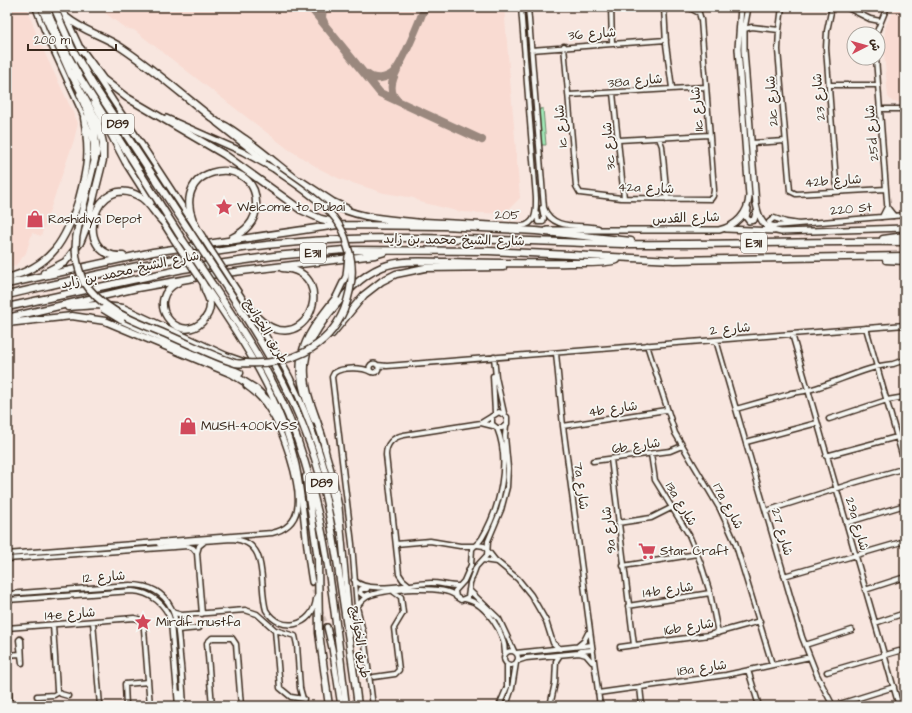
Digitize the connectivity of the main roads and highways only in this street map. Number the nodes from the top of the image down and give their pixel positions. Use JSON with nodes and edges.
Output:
{"nodes":[{"id":1,"x":41,"y":7,"type":"edge"},
{"id":2,"x":46,"y":7,"type":"edge"},
{"id":3,"x":54,"y":7,"type":"edge"},
{"id":4,"x":61,"y":7,"type":"edge"},
{"id":5,"x":741,"y":7,"type":"edge"},
{"id":6,"x":748,"y":7,"type":"edge"},
{"id":7,"x":66,"y":17,"type":"junction"},
{"id":8,"x":739,"y":18,"type":"junction"},
{"id":9,"x":81,"y":49,"type":"junction"},
{"id":10,"x":744,"y":50,"type":"junction"},
{"id":11,"x":70,"y":72,"type":"junction"},
{"id":12,"x":92,"y":98,"type":"junction"},
{"id":13,"x":151,"y":110,"type":"junction"},
{"id":14,"x":84,"y":118,"type":"road end"},
{"id":15,"x":216,"y":122,"type":"junction"},
{"id":16,"x":274,"y":169,"type":"junction"},
{"id":17,"x":748,"y":181,"type":"junction"},
{"id":18,"x":756,"y":204,"type":"junction"},
{"id":19,"x":162,"y":221,"type":"junction"},
{"id":20,"x":355,"y":225,"type":"junction"},
{"id":21,"x":444,"y":226,"type":"junction"},
{"id":22,"x":905,"y":228,"type":"edge"},
{"id":23,"x":719,"y":230,"type":"junction"},
{"id":24,"x":536,"y":231,"type":"junction"},
{"id":25,"x":775,"y":231,"type":"junction"},
{"id":26,"x":202,"y":236,"type":"junction"},
{"id":27,"x":905,"y":236,"type":"edge"},
{"id":28,"x":226,"y":240,"type":"junction"},
{"id":29,"x":862,"y":242,"type":"junction"},
{"id":30,"x":905,"y":242,"type":"edge"},
{"id":31,"x":647,"y":244,"type":"junction"},
{"id":32,"x":347,"y":245,"type":"junction"},
{"id":33,"x":389,"y":250,"type":"junction"},
{"id":34,"x":152,"y":252,"type":"junction"},
{"id":35,"x":905,"y":256,"type":"edge"},
{"id":36,"x":625,"y":258,"type":"junction"},
{"id":37,"x":862,"y":258,"type":"junction"},
{"id":38,"x":905,"y":262,"type":"edge"},
{"id":39,"x":522,"y":264,"type":"junction"},
{"id":40,"x":266,"y":267,"type":"junction"},
{"id":41,"x":7,"y":278,"type":"edge"},
{"id":42,"x":192,"y":278,"type":"junction"},
{"id":43,"x":83,"y":280,"type":"junction"},
{"id":44,"x":18,"y":282,"type":"junction"},
{"id":45,"x":7,"y":284,"type":"edge"},
{"id":46,"x":203,"y":284,"type":"junction"},
{"id":47,"x":7,"y":295,"type":"edge"},
{"id":48,"x":7,"y":308,"type":"edge"},
{"id":49,"x":249,"y":308,"type":"junction"},
{"id":50,"x":23,"y":314,"type":"junction"},
{"id":51,"x":7,"y":318,"type":"edge"},
{"id":52,"x":7,"y":323,"type":"edge"},
{"id":53,"x":322,"y":341,"type":"junction"},
{"id":54,"x":248,"y":363,"type":"junction"},
{"id":55,"x":272,"y":405,"type":"junction"},
{"id":56,"x":284,"y":428,"type":"junction"},
{"id":57,"x":325,"y":448,"type":"junction"},
{"id":58,"x":304,"y":463,"type":"junction"},
{"id":59,"x":344,"y":553,"type":"junction"},
{"id":60,"x":312,"y":582,"type":"tunnel mouth"},
{"id":61,"x":327,"y":627,"type":"tunnel mouth"},
{"id":62,"x":350,"y":646,"type":"junction"},
{"id":63,"x":329,"y":706,"type":"edge"},
{"id":64,"x":341,"y":706,"type":"edge"},
{"id":65,"x":346,"y":706,"type":"edge"},
{"id":66,"x":358,"y":706,"type":"edge"}],
"edges":[{"from":1,"to":11,"type":"highway"},
{"from":2,"to":12,"type":"highway","name":"طريق الخوانيج","number":"D89"},
{"from":3,"to":62,"type":"highway","name":"طريق الخوانيج","number":"D89","bridge":true},
{"from":4,"to":7,"type":"main road"},
{"from":5,"to":8,"type":"main road","name":"شارع القدس"},
{"from":6,"to":10,"type":"main road"},
{"from":7,"to":9,"type":"main road"},
{"from":7,"to":15,"type":"highway"},
{"from":8,"to":10,"type":"main road"},
{"from":8,"to":17,"type":"main road","name":"شارع القدس"},
{"from":9,"to":13,"type":"highway"},
{"from":9,"to":26,"type":"main road"},
{"from":10,"to":18,"type":"main road"},
{"from":11,"to":43,"type":"highway","bridge":true},
{"from":11,"to":44,"type":"highway"},
{"from":12,"to":19,"type":"main road"},
{"from":12,"to":58,"type":"highway","name":"طريق الخوانيج","number":"D89","bridge":true},
{"from":13,"to":16,"type":"main road"},
{"from":13,"to":20,"type":"highway"},
{"from":14,"to":41,"type":"highway"},
{"from":15,"to":16,"type":"main road"},
{"from":15,"to":21,"type":"highway"},
{"from":16,"to":32,"type":"main road","bridge":true},
{"from":17,"to":18,"type":"main road"},
{"from":17,"to":23,"type":"main road","name":"شارع القدس"},
{"from":18,"to":25,"type":"main road"},
{"from":19,"to":34,"type":"highway"},
{"from":19,"to":46,"type":"main road","bridge":true},
{"from":20,"to":21,"type":"highway"},
{"from":20,"to":28,"type":"highway"},
{"from":21,"to":24,"type":"highway"},
{"from":22,"to":25,"type":"main road"},
{"from":23,"to":24,"type":"main road","name":"شارع القدس"},
{"from":23,"to":25,"type":"main road"},
{"from":24,"to":31,"type":"highway"},
{"from":26,"to":28,"type":"highway"},
{"from":26,"to":49,"type":"main road","bridge":true},
{"from":27,"to":29,"type":"highway"},
{"from":28,"to":34,"type":"highway"},
{"from":29,"to":30,"type":"highway","name":"شارع الشيخ محمد بن زايد","number":"E311"},
{"from":29,"to":31,"type":"highway","name":"شارع الشيخ محمد بن زايد","number":"E311"},
{"from":31,"to":47,"type":"highway","name":"شارع الشيخ محمد بن زايد","number":"E311"},
{"from":32,"to":53,"type":"highway","bridge":true},
{"from":32,"to":57,"type":"main road","bridge":true},
{"from":33,"to":36,"type":"highway","name":"شارع الشيخ محمد بن زايد","number":"E311"},
{"from":33,"to":40,"type":"highway"},
{"from":33,"to":48,"type":"highway","name":"شارع الشيخ محمد بن زايد","number":"E311"},
{"from":34,"to":44,"type":"highway"},
{"from":35,"to":37,"type":"highway","name":"شارع الشيخ محمد بن زايد","number":"E311"},
{"from":36,"to":37,"type":"highway","name":"شارع الشيخ محمد بن زايد","number":"E311"},
{"from":36,"to":39,"type":"highway"},
{"from":37,"to":38,"type":"highway"},
{"from":39,"to":53,"type":"highway","bridge":true},
{"from":39,"to":57,"type":"highway"},
{"from":40,"to":42,"type":"highway"},
{"from":40,"to":49,"type":"highway"},
{"from":42,"to":46,"type":"highway"},
{"from":42,"to":50,"type":"highway"},
{"from":43,"to":54,"type":"highway","bridge":true},
{"from":43,"to":55,"type":"highway","bridge":true},
{"from":44,"to":45,"type":"highway"},
{"from":46,"to":56,"type":"main road"},
{"from":49,"to":59,"type":"main road"},
{"from":50,"to":51,"type":"highway"},
{"from":50,"to":54,"type":"highway"},
{"from":52,"to":55,"type":"highway"},
{"from":53,"to":54,"type":"highway","bridge":true},
{"from":55,"to":56,"type":"highway"},
{"from":56,"to":60,"type":"main road"},
{"from":57,"to":59,"type":"main road"},
{"from":58,"to":63,"type":"highway"},
{"from":58,"to":65,"type":"highway","name":"طريق الخوانيج","number":"D89"},
{"from":59,"to":62,"type":"main road"},
{"from":61,"to":64,"type":"main road"},
{"from":62,"to":66,"type":"highway","name":"طريق الخوانيج","number":"D89"}]}
